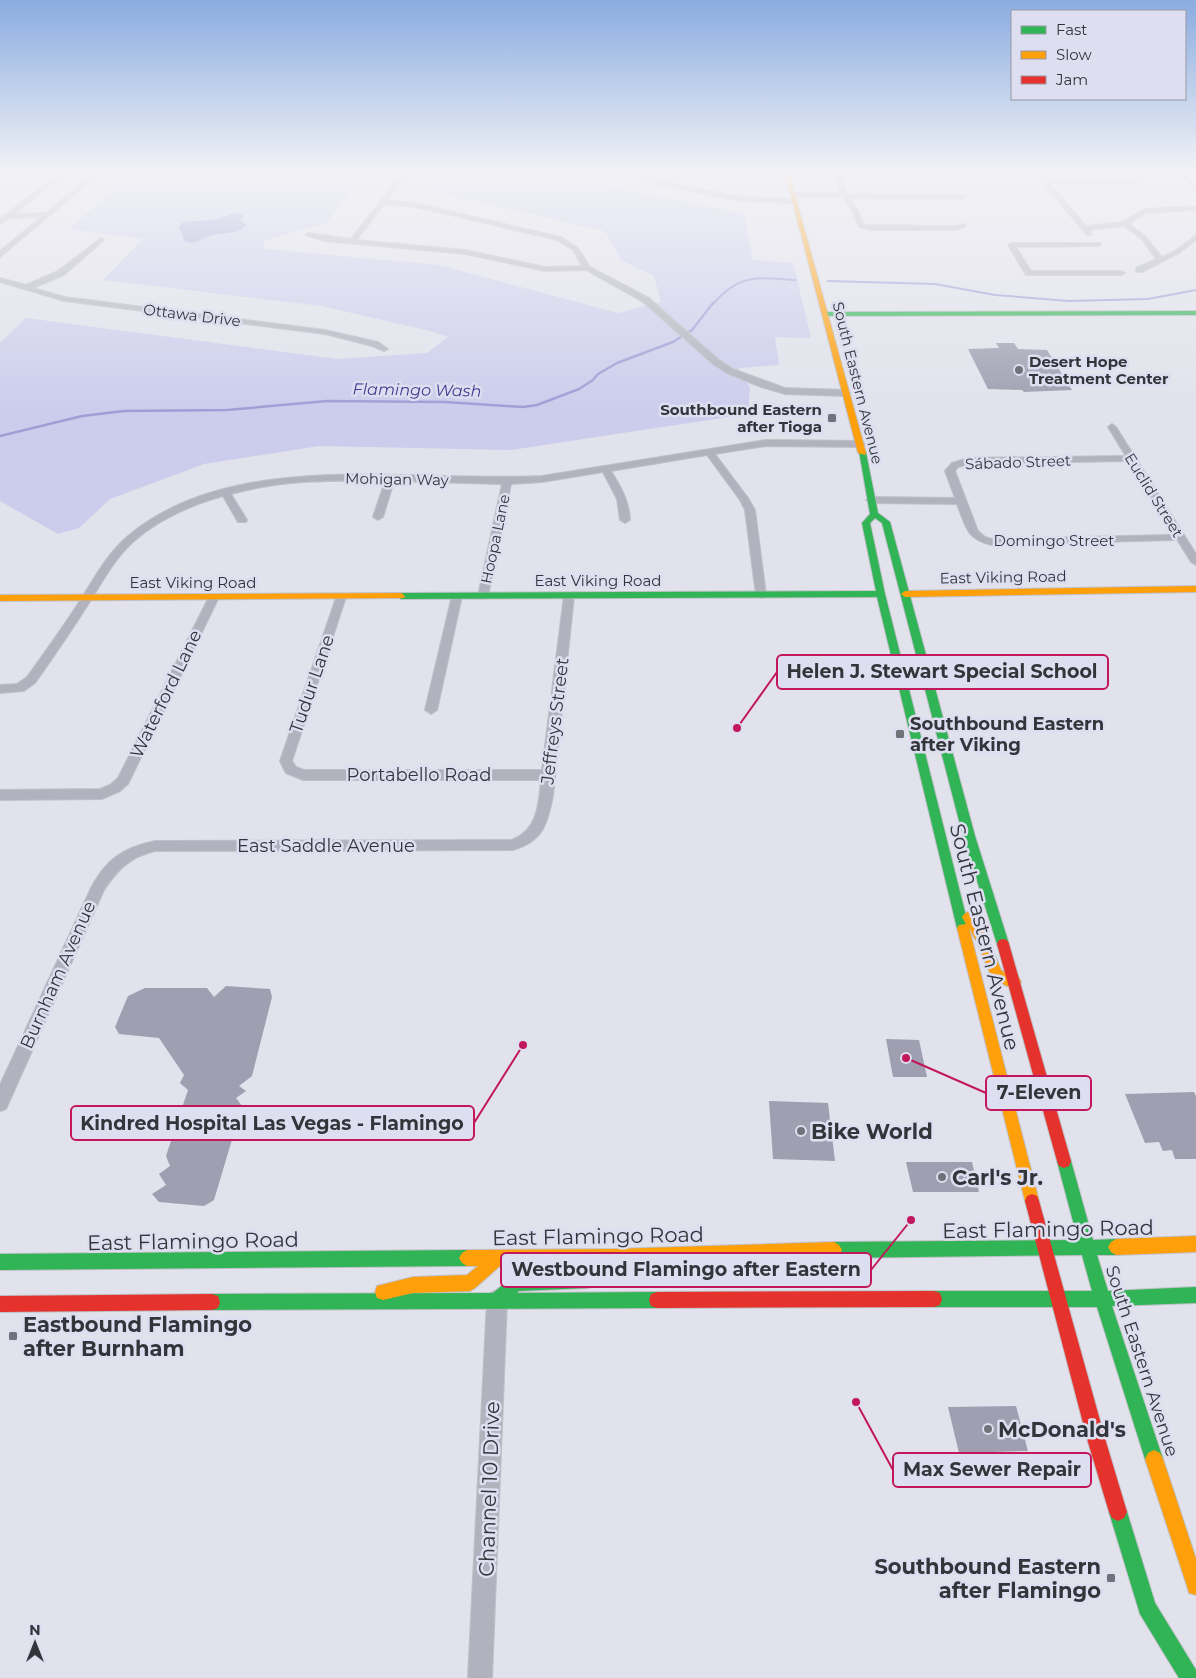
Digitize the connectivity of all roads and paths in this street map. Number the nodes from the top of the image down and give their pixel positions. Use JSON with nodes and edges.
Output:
{"nodes":[{"id":1,"x":87,"y":251,"type":"edge"},
{"id":2,"x":458,"y":251,"type":"edge"},
{"id":3,"x":578,"y":251,"type":"edge"},
{"id":4,"x":809,"y":251,"type":"edge"},
{"id":5,"x":1015,"y":251,"type":"edge"},
{"id":6,"x":1154,"y":251,"type":"edge"},
{"id":7,"x":1178,"y":251,"type":"edge"},
{"id":8,"x":1160,"y":259,"type":"junction"},
{"id":9,"x":587,"y":268,"type":"junction"},
{"id":10,"x":1139,"y":270,"type":"dead end"},
{"id":11,"x":1121,"y":273,"type":"dead end"},
{"id":12,"x":0,"y":280,"type":"edge"},
{"id":13,"x":26,"y":288,"type":"junction"},
{"id":14,"x":1196,"y":313,"type":"edge"},
{"id":15,"x":826,"y":314,"type":"junction"},
{"id":16,"x":384,"y":349,"type":"dead end"},
{"id":17,"x":846,"y":393,"type":"junction"},
{"id":18,"x":1112,"y":427,"type":"dead end"},
{"id":19,"x":860,"y":444,"type":"junction"},
{"id":20,"x":709,"y":452,"type":"junction"},
{"id":21,"x":1122,"y":459,"type":"dead end"},
{"id":22,"x":605,"y":468,"type":"junction"},
{"id":23,"x":390,"y":479,"type":"junction"},
{"id":24,"x":507,"y":481,"type":"junction"},
{"id":25,"x":225,"y":492,"type":"junction"},
{"id":26,"x":871,"y":500,"type":"junction"},
{"id":27,"x":962,"y":501,"type":"junction"},
{"id":28,"x":874,"y":514,"type":"junction"},
{"id":29,"x":378,"y":517,"type":"dead end"},
{"id":30,"x":242,"y":520,"type":"dead end"},
{"id":31,"x":625,"y":520,"type":"dead end"},
{"id":32,"x":1170,"y":538,"type":"dead end"},
{"id":33,"x":1196,"y":562,"type":"edge"},
{"id":34,"x":1196,"y":589,"type":"edge"},
{"id":35,"x":881,"y":594,"type":"junction"},
{"id":36,"x":905,"y":594,"type":"junction"},
{"id":37,"x":761,"y":595,"type":"junction"},
{"id":38,"x":457,"y":596,"type":"junction"},
{"id":39,"x":483,"y":596,"type":"junction"},
{"id":40,"x":569,"y":596,"type":"junction"},
{"id":41,"x":214,"y":597,"type":"junction"},
{"id":42,"x":342,"y":597,"type":"junction"},
{"id":43,"x":0,"y":598,"type":"edge"},
{"id":44,"x":87,"y":598,"type":"junction"},
{"id":45,"x":0,"y":689,"type":"edge"},
{"id":46,"x":431,"y":710,"type":"dead end"},
{"id":47,"x":291,"y":770,"type":"joint"},
{"id":48,"x":548,"y":775,"type":"junction"},
{"id":49,"x":0,"y":796,"type":"edge"},
{"id":50,"x":527,"y":841,"type":"joint"},
{"id":51,"x":125,"y":854,"type":"joint"},
{"id":52,"x":948,"y":869,"type":"junction"},
{"id":53,"x":965,"y":883,"type":"dead end"},
{"id":54,"x":957,"y":902,"type":"junction"},
{"id":55,"x":976,"y":908,"type":"dead end"},
{"id":56,"x":1005,"y":951,"type":"junction"},
{"id":57,"x":1014,"y":982,"type":"junction"},
{"id":58,"x":0,"y":1103,"type":"edge"},
{"id":59,"x":1196,"y":1244,"type":"edge"},
{"id":60,"x":1089,"y":1248,"type":"junction"},
{"id":61,"x":1045,"y":1249,"type":"junction"},
{"id":62,"x":499,"y":1257,"type":"junction"},
{"id":63,"x":614,"y":1257,"type":"junction"},
{"id":64,"x":0,"y":1262,"type":"edge"},
{"id":65,"x":1196,"y":1295,"type":"edge"},
{"id":66,"x":1058,"y":1299,"type":"junction"},
{"id":67,"x":1102,"y":1299,"type":"junction"},
{"id":68,"x":351,"y":1300,"type":"junction"},
{"id":69,"x":497,"y":1300,"type":"junction"},
{"id":70,"x":0,"y":1304,"type":"edge"},
{"id":71,"x":1196,"y":1586,"type":"edge"},
{"id":72,"x":480,"y":1678,"type":"edge"},
{"id":73,"x":1190,"y":1678,"type":"edge"}],
"edges":[{"from":1,"to":13,"type":"street"},
{"from":2,"to":9,"type":"street"},
{"from":3,"to":9,"type":"street"},
{"from":4,"to":15,"type":"main road","name":"South Eastern Avenue"},
{"from":5,"to":11,"type":"street"},
{"from":6,"to":8,"type":"street"},
{"from":7,"to":8,"type":"street"},
{"from":8,"to":10,"type":"street"},
{"from":9,"to":17,"type":"street"},
{"from":12,"to":13,"type":"street","name":"Ottawa Drive"},
{"from":13,"to":16,"type":"street","name":"Ottawa Drive"},
{"from":14,"to":15,"type":"main road"},
{"from":15,"to":17,"type":"main road","name":"South Eastern Avenue"},
{"from":17,"to":19,"type":"main road","name":"South Eastern Avenue"},
{"from":18,"to":33,"type":"street","name":"Euclid Street"},
{"from":19,"to":20,"type":"street","name":"Mohigan Way"},
{"from":19,"to":26,"type":"main road","name":"South Eastern Avenue"},
{"from":20,"to":22,"type":"street","name":"Mohigan Way"},
{"from":20,"to":37,"type":"street"},
{"from":21,"to":27,"type":"street","name":"Sábado Street"},
{"from":22,"to":24,"type":"street","name":"Mohigan Way"},
{"from":22,"to":31,"type":"street"},
{"from":23,"to":24,"type":"street","name":"Mohigan Way"},
{"from":23,"to":25,"type":"street","name":"Mohigan Way"},
{"from":23,"to":29,"type":"street"},
{"from":24,"to":39,"type":"street","name":"Hoopa Lane"},
{"from":25,"to":30,"type":"street"},
{"from":25,"to":44,"type":"street","name":"Mohigan Way"},
{"from":26,"to":27,"type":"street"},
{"from":26,"to":28,"type":"main road","name":"South Eastern Avenue"},
{"from":27,"to":32,"type":"street","name":"Domingo Street"},
{"from":28,"to":35,"type":"main road","name":"South Eastern Avenue"},
{"from":28,"to":36,"type":"main road","name":"South Eastern Avenue"},
{"from":34,"to":36,"type":"main road","name":"East Viking Road"},
{"from":35,"to":36,"type":"street","name":"East Viking Road"},
{"from":35,"to":37,"type":"main road","name":"East Viking Road"},
{"from":35,"to":52,"type":"main road","name":"South Eastern Avenue"},
{"from":36,"to":56,"type":"main road","name":"South Eastern Avenue"},
{"from":37,"to":40,"type":"main road","name":"East Viking Road"},
{"from":38,"to":39,"type":"main road","name":"East Viking Road"},
{"from":38,"to":42,"type":"main road","name":"East Viking Road"},
{"from":38,"to":46,"type":"street"},
{"from":39,"to":40,"type":"main road","name":"East Viking Road"},
{"from":40,"to":48,"type":"street","name":"Jeffreys Street"},
{"from":41,"to":42,"type":"main road","name":"East Viking Road"},
{"from":41,"to":44,"type":"main road","name":"East Viking Road"},
{"from":41,"to":49,"type":"street","name":"Waterford Lane"},
{"from":42,"to":47,"type":"street","name":"Tudur Lane"},
{"from":43,"to":44,"type":"main road","name":"East Viking Road"},
{"from":44,"to":45,"type":"street","name":"Mohigan Way"},
{"from":47,"to":48,"type":"street","name":"Portabello Road"},
{"from":48,"to":50,"type":"street","name":"Jeffreys Street"},
{"from":50,"to":51,"type":"street","name":"East Saddle Avenue"},
{"from":51,"to":58,"type":"street","name":"Burnham Avenue"},
{"from":52,"to":53,"type":"main road"},
{"from":52,"to":54,"type":"main road","name":"South Eastern Avenue"},
{"from":54,"to":57,"type":"main road"},
{"from":54,"to":61,"type":"main road","name":"South Eastern Avenue"},
{"from":55,"to":56,"type":"main road"},
{"from":56,"to":57,"type":"main road","name":"South Eastern Avenue"},
{"from":57,"to":60,"type":"main road","name":"South Eastern Avenue"},
{"from":59,"to":60,"type":"main road","name":"East Flamingo Road"},
{"from":60,"to":61,"type":"main road","name":"East Flamingo Road"},
{"from":60,"to":67,"type":"main road","name":"South Eastern Avenue"},
{"from":61,"to":63,"type":"main road","name":"East Flamingo Road"},
{"from":61,"to":66,"type":"main road","name":"South Eastern Avenue"},
{"from":62,"to":63,"type":"main road","name":"East Flamingo Road"},
{"from":62,"to":64,"type":"main road","name":"East Flamingo Road"},
{"from":62,"to":68,"type":"main road"},
{"from":63,"to":69,"type":"main road"},
{"from":65,"to":67,"type":"main road"},
{"from":66,"to":67,"type":"main road"},
{"from":66,"to":69,"type":"main road"},
{"from":66,"to":73,"type":"main road","name":"South Eastern Avenue"},
{"from":67,"to":71,"type":"main road","name":"South Eastern Avenue"},
{"from":68,"to":69,"type":"main road"},
{"from":68,"to":70,"type":"main road"},
{"from":69,"to":72,"type":"street","name":"Channel 10 Drive"}]}
